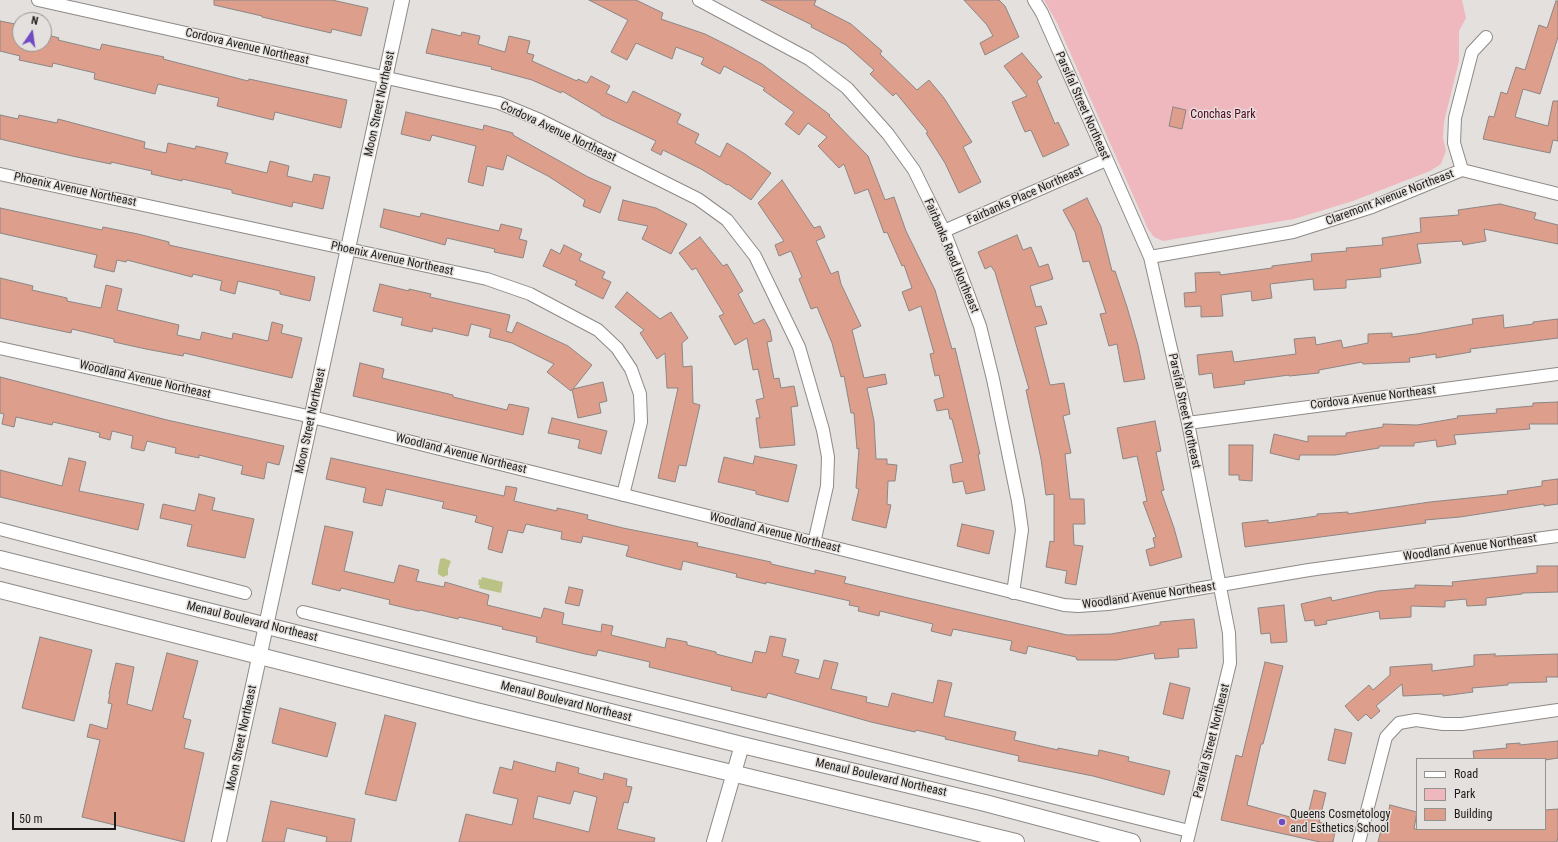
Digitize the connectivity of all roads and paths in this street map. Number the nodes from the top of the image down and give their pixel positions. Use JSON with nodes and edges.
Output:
{"nodes":[{"id":1,"x":38,"y":0,"type":"edge"},
{"id":2,"x":402,"y":0,"type":"edge"},
{"id":3,"x":698,"y":0,"type":"edge"},
{"id":4,"x":1034,"y":0,"type":"edge"},
{"id":5,"x":1486,"y":37,"type":"dead end"},
{"id":6,"x":386,"y":78,"type":"junction"},
{"id":7,"x":1106,"y":160,"type":"junction"},
{"id":8,"x":1462,"y":170,"type":"junction"},
{"id":9,"x":0,"y":174,"type":"edge"},
{"id":10,"x":1558,"y":194,"type":"edge"},
{"id":11,"x":944,"y":231,"type":"junction"},
{"id":12,"x":348,"y":249,"type":"junction"},
{"id":13,"x":1150,"y":257,"type":"junction"},
{"id":14,"x":0,"y":348,"type":"edge"},
{"id":15,"x":1558,"y":374,"type":"edge"},
{"id":16,"x":312,"y":417,"type":"junction"},
{"id":17,"x":1188,"y":423,"type":"junction"},
{"id":18,"x":623,"y":495,"type":"junction"},
{"id":19,"x":0,"y":529,"type":"edge"},
{"id":20,"x":1558,"y":536,"type":"edge"},
{"id":21,"x":814,"y":543,"type":"junction"},
{"id":22,"x":0,"y":559,"type":"edge"},
{"id":23,"x":1220,"y":586,"type":"junction"},
{"id":24,"x":0,"y":590,"type":"edge"},
{"id":25,"x":245,"y":593,"type":"dead end"},
{"id":26,"x":1013,"y":593,"type":"junction"},
{"id":27,"x":303,"y":612,"type":"dead end"},
{"id":28,"x":266,"y":626,"type":"junction"},
{"id":29,"x":260,"y":655,"type":"junction"},
{"id":30,"x":1558,"y":710,"type":"edge"},
{"id":31,"x":742,"y":745,"type":"junction"},
{"id":32,"x":733,"y":772,"type":"junction"},
{"id":33,"x":1188,"y":836,"type":"edge"},
{"id":34,"x":219,"y":842,"type":"edge"},
{"id":35,"x":714,"y":842,"type":"edge"},
{"id":36,"x":1016,"y":842,"type":"edge"},
{"id":37,"x":1132,"y":842,"type":"edge"},
{"id":38,"x":1359,"y":842,"type":"edge"}],
"edges":[{"from":1,"to":6,"type":"street","name":"Cordova Avenue Northeast"},
{"from":2,"to":6,"type":"street","name":"Moon Street Northeast"},
{"from":3,"to":11,"type":"street","name":"Fairbanks Road Northeast"},
{"from":4,"to":7,"type":"street","name":"Parsifal Street Northeast"},
{"from":5,"to":8,"type":"street"},
{"from":6,"to":12,"type":"street","name":"Moon Street Northeast"},
{"from":6,"to":21,"type":"street","name":"Cordova Avenue Northeast"},
{"from":7,"to":11,"type":"street","name":"Fairbanks Place Northeast"},
{"from":7,"to":13,"type":"street","name":"Parsifal Street Northeast"},
{"from":8,"to":10,"type":"street","name":"Claremont Avenue Northeast"},
{"from":8,"to":13,"type":"street","name":"Claremont Avenue Northeast"},
{"from":9,"to":12,"type":"street","name":"Phoenix Avenue Northeast"},
{"from":11,"to":26,"type":"street","name":"Fairbanks Road Northeast"},
{"from":12,"to":16,"type":"street","name":"Moon Street Northeast"},
{"from":12,"to":18,"type":"street","name":"Phoenix Avenue Northeast"},
{"from":13,"to":17,"type":"street","name":"Parsifal Street Northeast"},
{"from":14,"to":16,"type":"street","name":"Woodland Avenue Northeast"},
{"from":15,"to":17,"type":"street","name":"Cordova Avenue Northeast"},
{"from":16,"to":18,"type":"street","name":"Woodland Avenue Northeast"},
{"from":16,"to":28,"type":"street","name":"Moon Street Northeast"},
{"from":17,"to":23,"type":"street","name":"Parsifal Street Northeast"},
{"from":18,"to":21,"type":"street","name":"Woodland Avenue Northeast"},
{"from":19,"to":25,"type":"street"},
{"from":20,"to":23,"type":"street","name":"Woodland Avenue Northeast"},
{"from":21,"to":26,"type":"street","name":"Woodland Avenue Northeast"},
{"from":22,"to":28,"type":"main road","name":"Menaul Boulevard Northeast"},
{"from":23,"to":26,"type":"street","name":"Woodland Avenue Northeast"},
{"from":23,"to":33,"type":"street","name":"Parsifal Street Northeast"},
{"from":24,"to":29,"type":"main road"},
{"from":27,"to":33,"type":"street"},
{"from":28,"to":29,"type":"street","name":"Moon Street Northeast"},
{"from":28,"to":31,"type":"main road","name":"Menaul Boulevard Northeast"},
{"from":29,"to":32,"type":"main road"},
{"from":29,"to":34,"type":"street","name":"Moon Street Northeast"},
{"from":30,"to":38,"type":"street"},
{"from":31,"to":32,"type":"street"},
{"from":31,"to":37,"type":"main road","name":"Menaul Boulevard Northeast"},
{"from":32,"to":35,"type":"street"},
{"from":32,"to":36,"type":"main road"}]}
